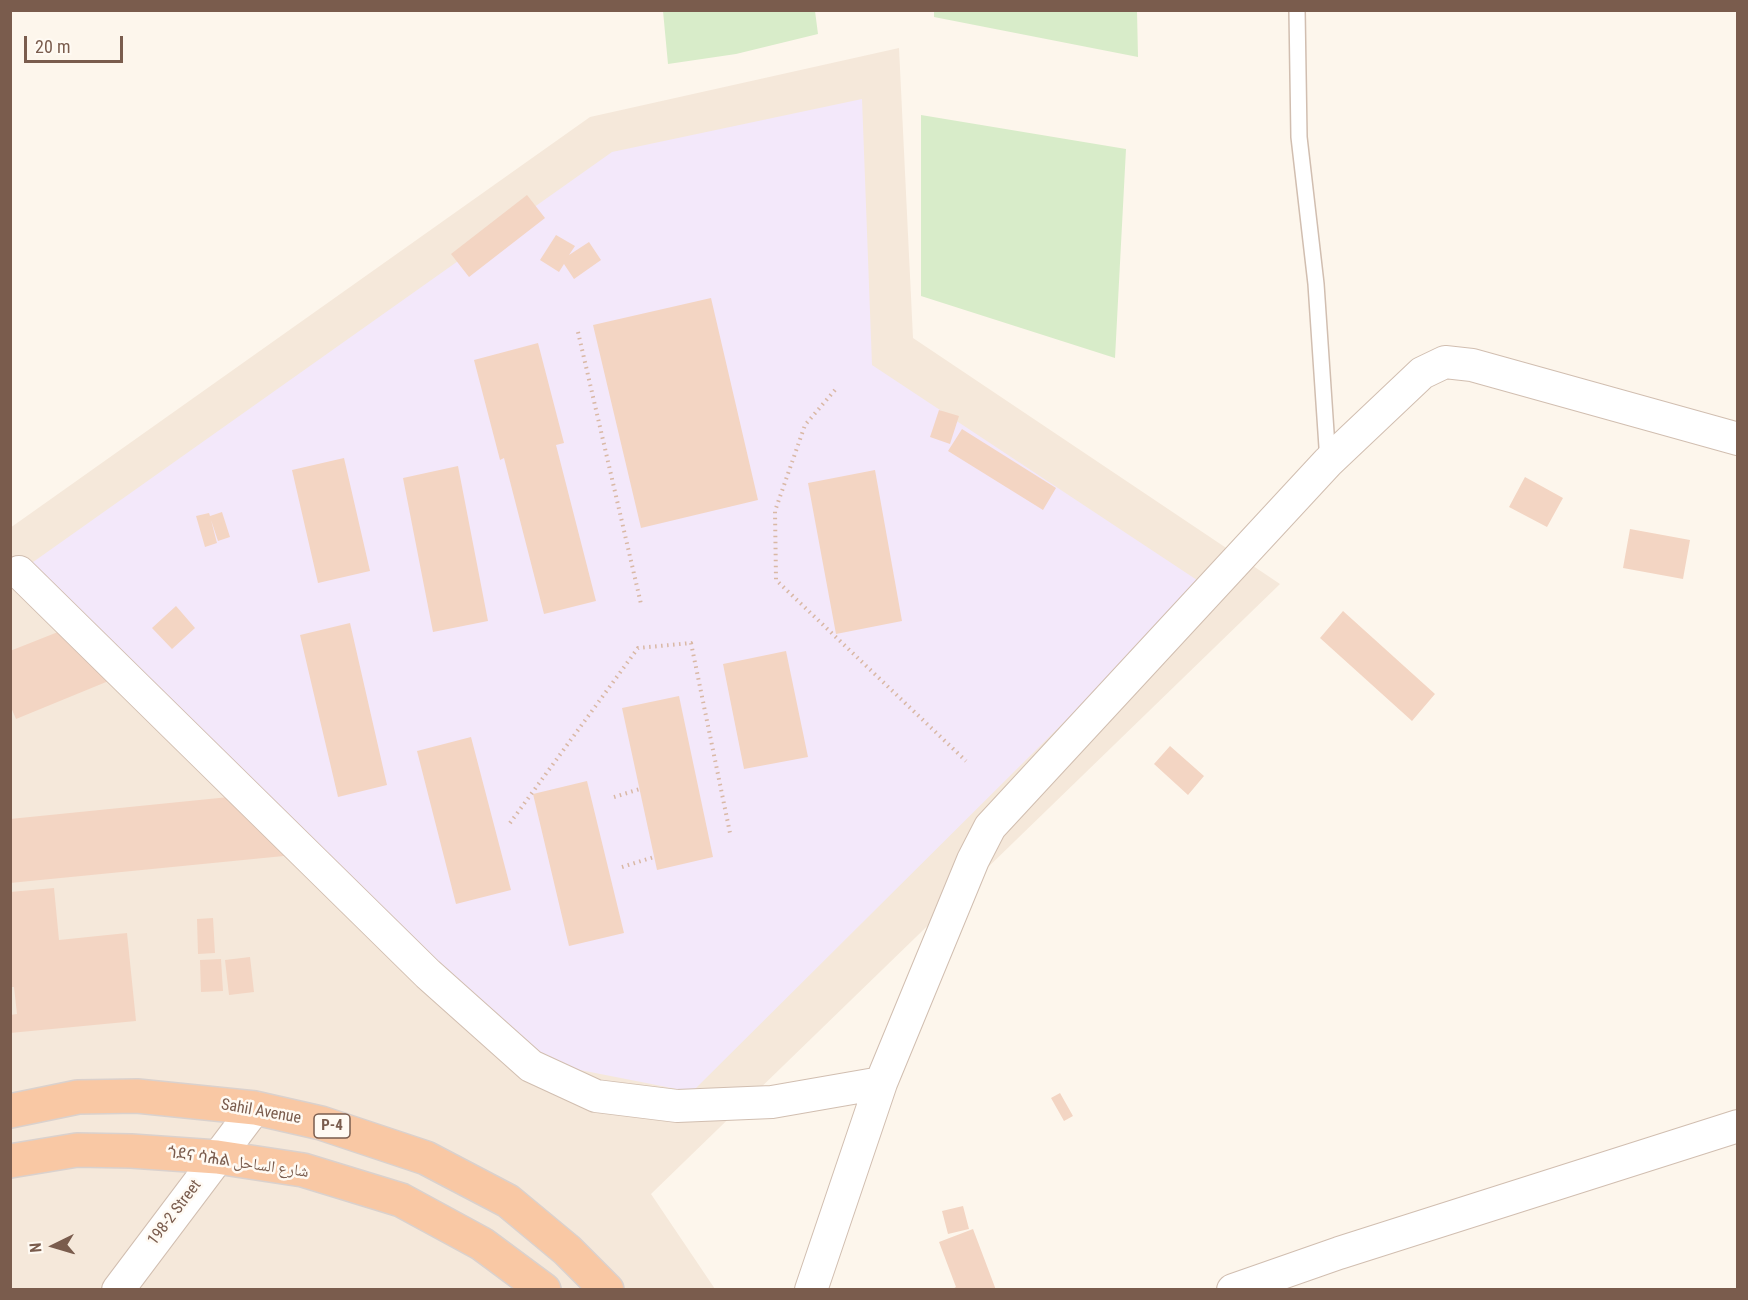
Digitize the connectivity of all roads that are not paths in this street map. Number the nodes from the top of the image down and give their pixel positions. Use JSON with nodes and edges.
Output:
{"nodes":[{"id":1,"x":1297,"y":10,"type":"edge"},
{"id":2,"x":1737,"y":439,"type":"edge"},
{"id":3,"x":1328,"y":462,"type":"junction"},
{"id":4,"x":19,"y":572,"type":"dead end"},
{"id":5,"x":881,"y":1083,"type":"junction"},
{"id":6,"x":255,"y":1108,"type":"junction"},
{"id":7,"x":10,"y":1110,"type":"edge"},
{"id":8,"x":1737,"y":1126,"type":"edge"},
{"id":9,"x":217,"y":1157,"type":"junction"},
{"id":10,"x":10,"y":1161,"type":"edge"},
{"id":11,"x":118,"y":1290,"type":"edge"},
{"id":12,"x":544,"y":1290,"type":"edge"},
{"id":13,"x":607,"y":1290,"type":"edge"},
{"id":14,"x":811,"y":1290,"type":"edge"},
{"id":15,"x":1233,"y":1290,"type":"edge"}],
"edges":[{"from":1,"to":3,"type":"lane"},
{"from":2,"to":3,"type":"street"},
{"from":3,"to":5,"type":"street"},
{"from":4,"to":5,"type":"street"},
{"from":5,"to":14,"type":"street"},
{"from":6,"to":7,"type":"highway","name":"Sahil Avenue","number":"P-4"},
{"from":6,"to":9,"type":"street","name":"198-2 Street"},
{"from":6,"to":13,"type":"highway","name":"Sahil Avenue","number":"P-4"},
{"from":8,"to":15,"type":"street"},
{"from":9,"to":10,"type":"highway","name":"ጎደና ሳሕል شارع الساحل"},
{"from":9,"to":11,"type":"street","name":"198-2 Street"},
{"from":9,"to":12,"type":"highway","name":"ጎደና ሳሕል شارع الساحل"}]}
